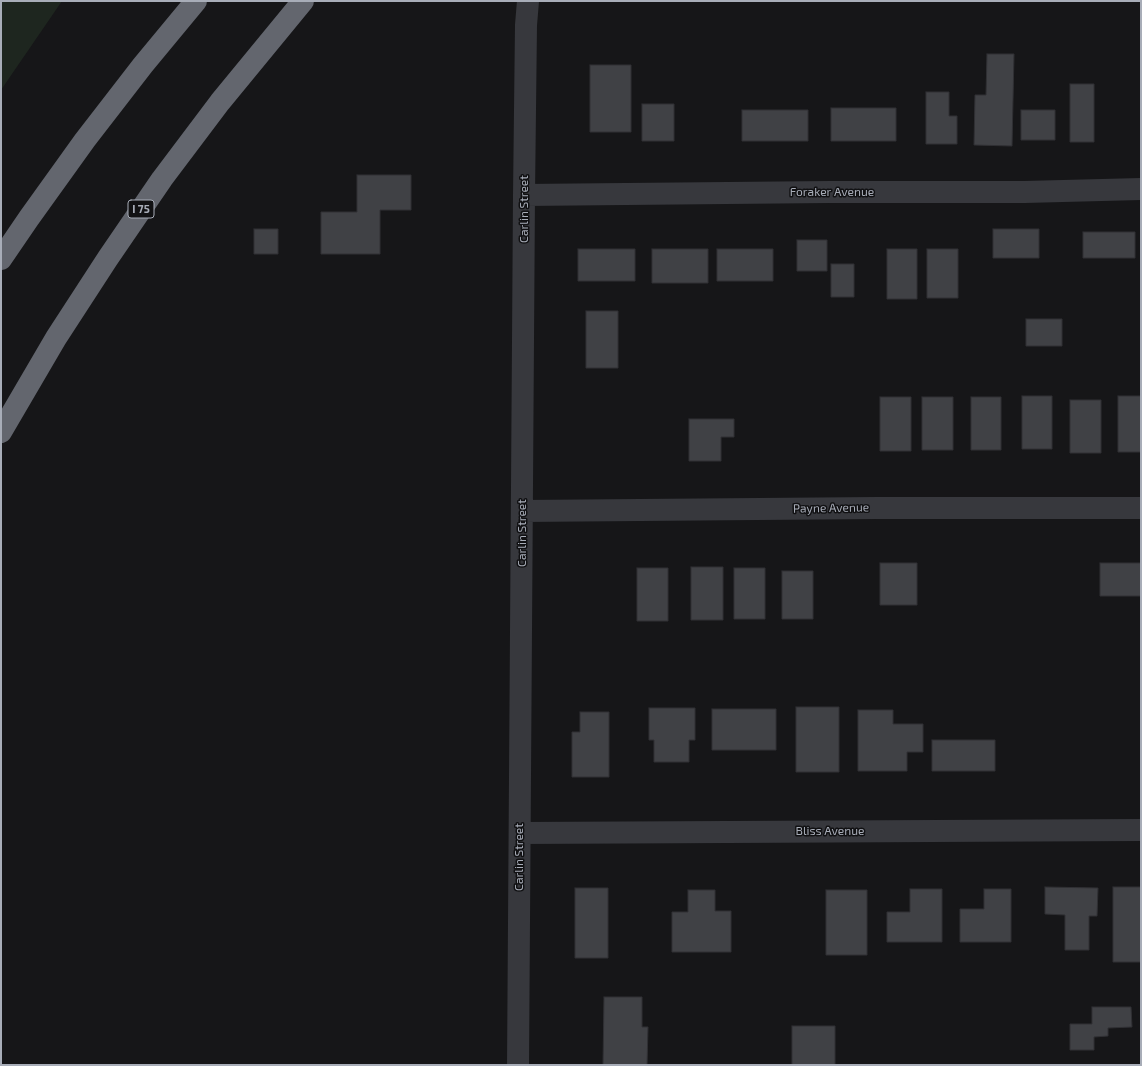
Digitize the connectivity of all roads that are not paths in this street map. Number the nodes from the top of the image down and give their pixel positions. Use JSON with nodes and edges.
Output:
{"nodes":[{"id":1,"x":196,"y":1,"type":"edge"},
{"id":2,"x":303,"y":1,"type":"edge"},
{"id":3,"x":528,"y":1,"type":"edge"},
{"id":4,"x":1141,"y":189,"type":"edge"},
{"id":5,"x":524,"y":195,"type":"junction"},
{"id":6,"x":1,"y":259,"type":"edge"},
{"id":7,"x":1,"y":432,"type":"edge"},
{"id":8,"x":1141,"y":508,"type":"edge"},
{"id":9,"x":522,"y":511,"type":"junction"},
{"id":10,"x":1141,"y":830,"type":"edge"},
{"id":11,"x":520,"y":832,"type":"junction"},
{"id":12,"x":518,"y":1065,"type":"edge"}],
"edges":[{"from":1,"to":6,"type":"highway"},
{"from":2,"to":7,"type":"highway","number":"I 75"},
{"from":3,"to":5,"type":"street","name":"Carlin Street"},
{"from":4,"to":5,"type":"street","name":"Foraker Avenue"},
{"from":5,"to":9,"type":"street","name":"Carlin Street"},
{"from":8,"to":9,"type":"street","name":"Payne Avenue"},
{"from":9,"to":11,"type":"street","name":"Carlin Street"},
{"from":10,"to":11,"type":"street","name":"Bliss Avenue"},
{"from":11,"to":12,"type":"street","name":"Carlin Street"}]}
